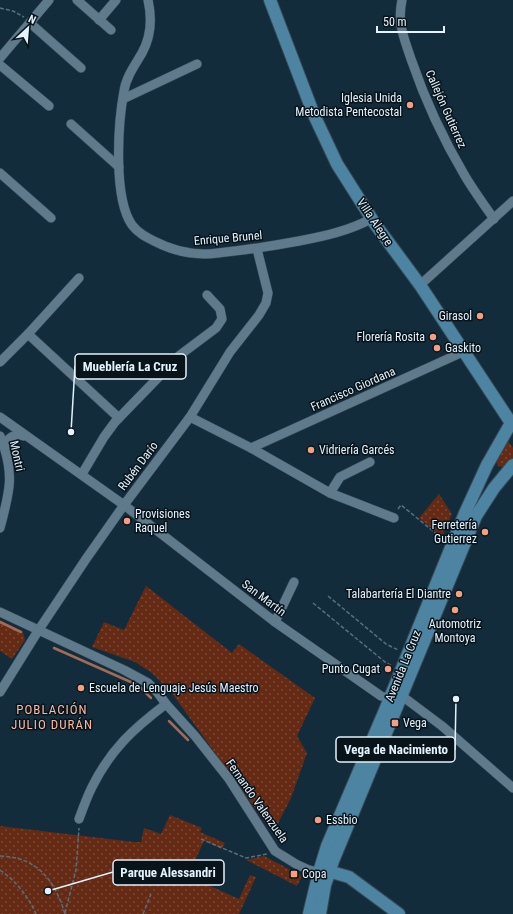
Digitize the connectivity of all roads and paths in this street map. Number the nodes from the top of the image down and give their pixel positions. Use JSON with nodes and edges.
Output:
{"nodes":[{"id":1,"x":49,"y":0,"type":"edge"},
{"id":2,"x":76,"y":0,"type":"edge"},
{"id":3,"x":116,"y":0,"type":"edge"},
{"id":4,"x":148,"y":0,"type":"edge"},
{"id":5,"x":270,"y":0,"type":"edge"},
{"id":6,"x":402,"y":0,"type":"edge"},
{"id":7,"x":0,"y":8,"type":"edge"},
{"id":8,"x":99,"y":20,"type":"junction"},
{"id":9,"x":30,"y":24,"type":"junction"},
{"id":10,"x":111,"y":30,"type":"dead end"},
{"id":11,"x":0,"y":58,"type":"edge"},
{"id":12,"x":197,"y":64,"type":"dead end"},
{"id":13,"x":0,"y":65,"type":"edge"},
{"id":14,"x":81,"y":68,"type":"dead end"},
{"id":15,"x":123,"y":99,"type":"junction"},
{"id":16,"x":49,"y":106,"type":"dead end"},
{"id":17,"x":71,"y":124,"type":"dead end"},
{"id":18,"x":119,"y":167,"type":"junction"},
{"id":19,"x":0,"y":173,"type":"edge"},
{"id":20,"x":513,"y":201,"type":"edge"},
{"id":21,"x":51,"y":218,"type":"dead end"},
{"id":22,"x":371,"y":219,"type":"junction"},
{"id":23,"x":494,"y":219,"type":"junction"},
{"id":24,"x":257,"y":249,"type":"junction"},
{"id":25,"x":79,"y":278,"type":"dead end"},
{"id":26,"x":420,"y":285,"type":"junction"},
{"id":27,"x":207,"y":295,"type":"dead end"},
{"id":28,"x":28,"y":334,"type":"junction"},
{"id":29,"x":464,"y":351,"type":"junction"},
{"id":30,"x":0,"y":362,"type":"edge"},
{"id":31,"x":0,"y":417,"type":"edge"},
{"id":32,"x":190,"y":417,"type":"junction"},
{"id":33,"x":119,"y":418,"type":"junction"},
{"id":34,"x":512,"y":425,"type":"edge"},
{"id":35,"x":0,"y":436,"type":"edge"},
{"id":36,"x":25,"y":436,"type":"junction"},
{"id":37,"x":5,"y":448,"type":"junction"},
{"id":38,"x":251,"y":448,"type":"junction"},
{"id":39,"x":370,"y":462,"type":"dead end"},
{"id":40,"x":487,"y":466,"type":"junction"},
{"id":41,"x":513,"y":466,"type":"edge"},
{"id":42,"x":82,"y":474,"type":"junction"},
{"id":43,"x":502,"y":476,"type":"junction"},
{"id":44,"x":330,"y":493,"type":"junction"},
{"id":45,"x":124,"y":504,"type":"junction"},
{"id":46,"x":394,"y":518,"type":"joint"},
{"id":47,"x":0,"y":528,"type":"edge"},
{"id":48,"x":452,"y":546,"type":"junction"},
{"id":49,"x":294,"y":582,"type":"dead end"},
{"id":50,"x":328,"y":596,"type":"dead end"},
{"id":51,"x":314,"y":603,"type":"dead end"},
{"id":52,"x":1,"y":612,"type":"edge"},
{"id":53,"x":275,"y":622,"type":"junction"},
{"id":54,"x":38,"y":631,"type":"junction"},
{"id":55,"x":407,"y":654,"type":"junction"},
{"id":56,"x":401,"y":670,"type":"junction"},
{"id":57,"x":0,"y":692,"type":"edge"},
{"id":58,"x":402,"y":696,"type":"junction"},
{"id":59,"x":389,"y":698,"type":"junction"},
{"id":60,"x":166,"y":704,"type":"junction"},
{"id":61,"x":513,"y":788,"type":"edge"},
{"id":62,"x":79,"y":819,"type":"joint"},
{"id":63,"x":201,"y":839,"type":"dead end"},
{"id":64,"x":275,"y":850,"type":"junction"},
{"id":65,"x":0,"y":856,"type":"edge"},
{"id":66,"x":0,"y":870,"type":"edge"},
{"id":67,"x":323,"y":873,"type":"junction"},
{"id":68,"x":151,"y":894,"type":"dead end"},
{"id":69,"x":65,"y":913,"type":"edge"},
{"id":70,"x":36,"y":914,"type":"edge"},
{"id":71,"x":143,"y":914,"type":"edge"},
{"id":72,"x":310,"y":914,"type":"edge"},
{"id":73,"x":320,"y":914,"type":"edge"},
{"id":74,"x":399,"y":914,"type":"edge"}],
"edges":[{"from":1,"to":9,"type":"street"},
{"from":2,"to":8,"type":"street"},
{"from":3,"to":8,"type":"street"},
{"from":4,"to":15,"type":"street","name":"Enrique Brunel"},
{"from":5,"to":22,"type":"main road","name":"Villa Alegre"},
{"from":6,"to":23,"type":"street","name":"Callejón Gutierrez"},
{"from":7,"to":9,"type":"path"},
{"from":8,"to":10,"type":"street"},
{"from":9,"to":11,"type":"street"},
{"from":9,"to":14,"type":"street"},
{"from":12,"to":15,"type":"street"},
{"from":13,"to":16,"type":"street"},
{"from":15,"to":18,"type":"street","name":"Enrique Brunel"},
{"from":17,"to":18,"type":"street"},
{"from":18,"to":24,"type":"street","name":"Enrique Brunel"},
{"from":19,"to":21,"type":"street"},
{"from":20,"to":23,"type":"street"},
{"from":22,"to":24,"type":"street","name":"Enrique Brunel"},
{"from":22,"to":26,"type":"main road","name":"Villa Alegre"},
{"from":23,"to":26,"type":"street"},
{"from":24,"to":32,"type":"street","name":"Rubén Darío"},
{"from":25,"to":28,"type":"street"},
{"from":26,"to":29,"type":"main road","name":"Villa Alegre"},
{"from":27,"to":33,"type":"street"},
{"from":28,"to":30,"type":"street"},
{"from":28,"to":33,"type":"street"},
{"from":29,"to":34,"type":"main road","name":"Villa Alegre"},
{"from":29,"to":38,"type":"street","name":"Francisco Giordana"},
{"from":31,"to":36,"type":"street","name":"San Martín"},
{"from":32,"to":38,"type":"street"},
{"from":32,"to":45,"type":"street","name":"Rubén Darío"},
{"from":33,"to":42,"type":"street"},
{"from":34,"to":40,"type":"main road","name":"Avenida La Cruz"},
{"from":35,"to":37,"type":"street","name":"Montri"},
{"from":36,"to":37,"type":"street"},
{"from":36,"to":42,"type":"street","name":"San Martín"},
{"from":37,"to":47,"type":"street","name":"Montri"},
{"from":38,"to":44,"type":"street"},
{"from":39,"to":44,"type":"street"},
{"from":40,"to":43,"type":"main road"},
{"from":40,"to":48,"type":"main road","name":"Avenida La Cruz"},
{"from":41,"to":43,"type":"main road","name":"Avenida La Cruz"},
{"from":42,"to":45,"type":"street","name":"San Martín"},
{"from":43,"to":58,"type":"main road","name":"Avenida La Cruz"},
{"from":44,"to":46,"type":"street"},
{"from":45,"to":53,"type":"street","name":"San Martín"},
{"from":45,"to":54,"type":"street","name":"Rubén Darío"},
{"from":46,"to":48,"type":"path"},
{"from":48,"to":55,"type":"main road","name":"Avenida La Cruz"},
{"from":49,"to":53,"type":"street"},
{"from":50,"to":55,"type":"path"},
{"from":51,"to":56,"type":"path"},
{"from":52,"to":54,"type":"street","name":"Fernando Valenzuela"},
{"from":53,"to":59,"type":"street","name":"San Martín"},
{"from":54,"to":57,"type":"street","name":"Rubén Darío"},
{"from":54,"to":60,"type":"street","name":"Fernando Valenzuela"},
{"from":55,"to":56,"type":"main road","name":"Avenida La Cruz"},
{"from":56,"to":59,"type":"main road","name":"Avenida La Cruz"},
{"from":58,"to":59,"type":"street"},
{"from":58,"to":61,"type":"street"},
{"from":58,"to":67,"type":"main road","name":"Avenida La Cruz"},
{"from":59,"to":67,"type":"main road","name":"Avenida La Cruz"},
{"from":60,"to":62,"type":"street"},
{"from":60,"to":64,"type":"street","name":"Fernando Valenzuela"},
{"from":62,"to":69,"type":"path"},
{"from":63,"to":64,"type":"path"},
{"from":64,"to":67,"type":"street","name":"Fernando Valenzuela"},
{"from":65,"to":69,"type":"path"},
{"from":66,"to":70,"type":"path"},
{"from":67,"to":72,"type":"main road","name":"Avenida La Cruz"},
{"from":67,"to":73,"type":"main road","name":"Avenida La Cruz"},
{"from":67,"to":74,"type":"main road"},
{"from":68,"to":71,"type":"path"}]}
